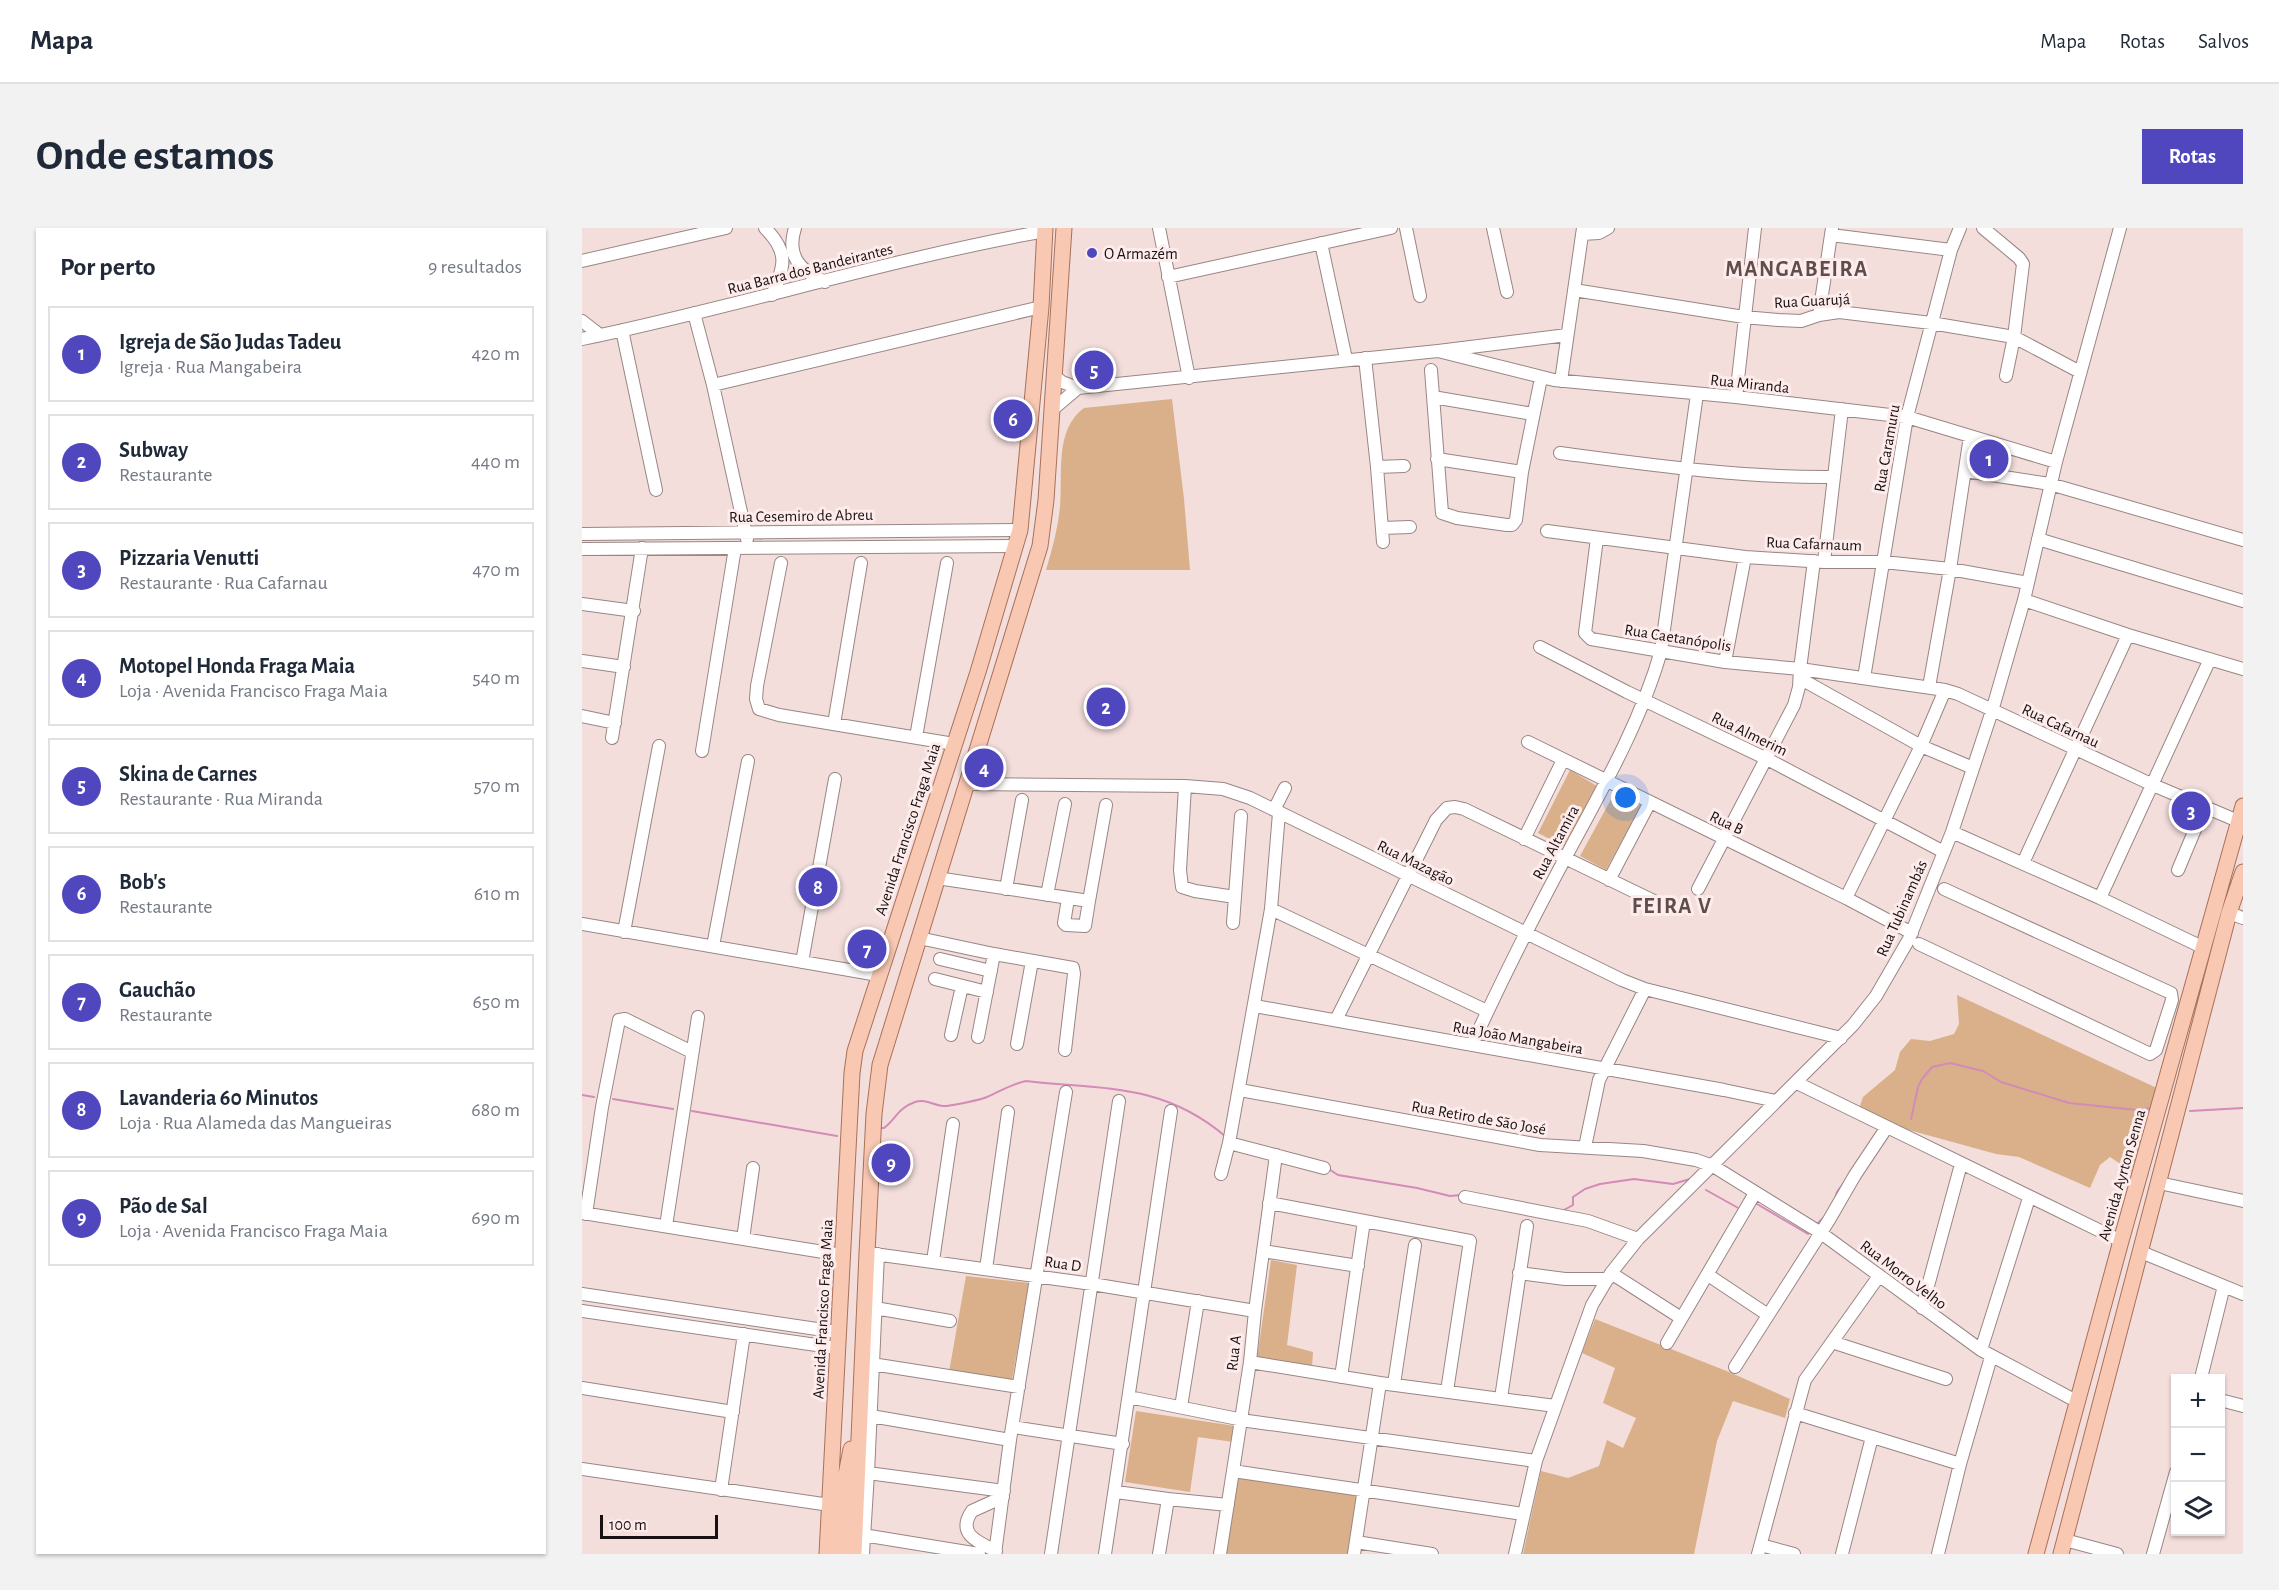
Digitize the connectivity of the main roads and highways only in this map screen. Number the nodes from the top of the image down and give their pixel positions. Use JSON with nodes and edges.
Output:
{"nodes":[{"id":1,"x":1064,"y":228,"type":"edge"},
{"id":2,"x":1045,"y":229,"type":"edge"},
{"id":3,"x":991,"y":629,"type":"junction"},
{"id":4,"x":1012,"y":637,"type":"junction"},
{"id":5,"x":1001,"y":670,"type":"junction"},
{"id":6,"x":978,"y":672,"type":"junction"},
{"id":7,"x":2241,"y":814,"type":"edge"},
{"id":8,"x":2227,"y":867,"type":"junction"},
{"id":9,"x":2243,"y":872,"type":"edge"},
{"id":10,"x":2236,"y":916,"type":"edge"},
{"id":11,"x":836,"y":1382,"type":"junction"},
{"id":12,"x":861,"y":1390,"type":"junction"},
{"id":13,"x":844,"y":1489,"type":"junction"},
{"id":14,"x":2063,"y":1547,"type":"edge"},
{"id":15,"x":827,"y":1554,"type":"edge"},
{"id":16,"x":841,"y":1554,"type":"edge"},
{"id":17,"x":854,"y":1554,"type":"edge"},
{"id":18,"x":2036,"y":1554,"type":"edge"}],
"edges":[{"from":1,"to":4,"type":"main road"},
{"from":2,"to":3,"type":"main road","name":"Avenida Francisco Fraga Maia"},
{"from":3,"to":4,"type":"main road"},
{"from":3,"to":6,"type":"main road","name":"Avenida Francisco Fraga Maia"},
{"from":4,"to":5,"type":"main road"},
{"from":5,"to":6,"type":"main road"},
{"from":5,"to":12,"type":"main road"},
{"from":6,"to":11,"type":"main road","name":"Avenida Francisco Fraga Maia"},
{"from":7,"to":8,"type":"main road","name":"Avenida Ayrton Senna"},
{"from":8,"to":9,"type":"main road"},
{"from":8,"to":18,"type":"main road","name":"Avenida Ayrton Senna"},
{"from":9,"to":10,"type":"main road"},
{"from":10,"to":14,"type":"main road"},
{"from":11,"to":13,"type":"main road"},
{"from":11,"to":15,"type":"main road","name":"Avenida Francisco Fraga Maia"},
{"from":12,"to":13,"type":"main road"},
{"from":12,"to":17,"type":"main road"},
{"from":13,"to":16,"type":"main road"}]}
